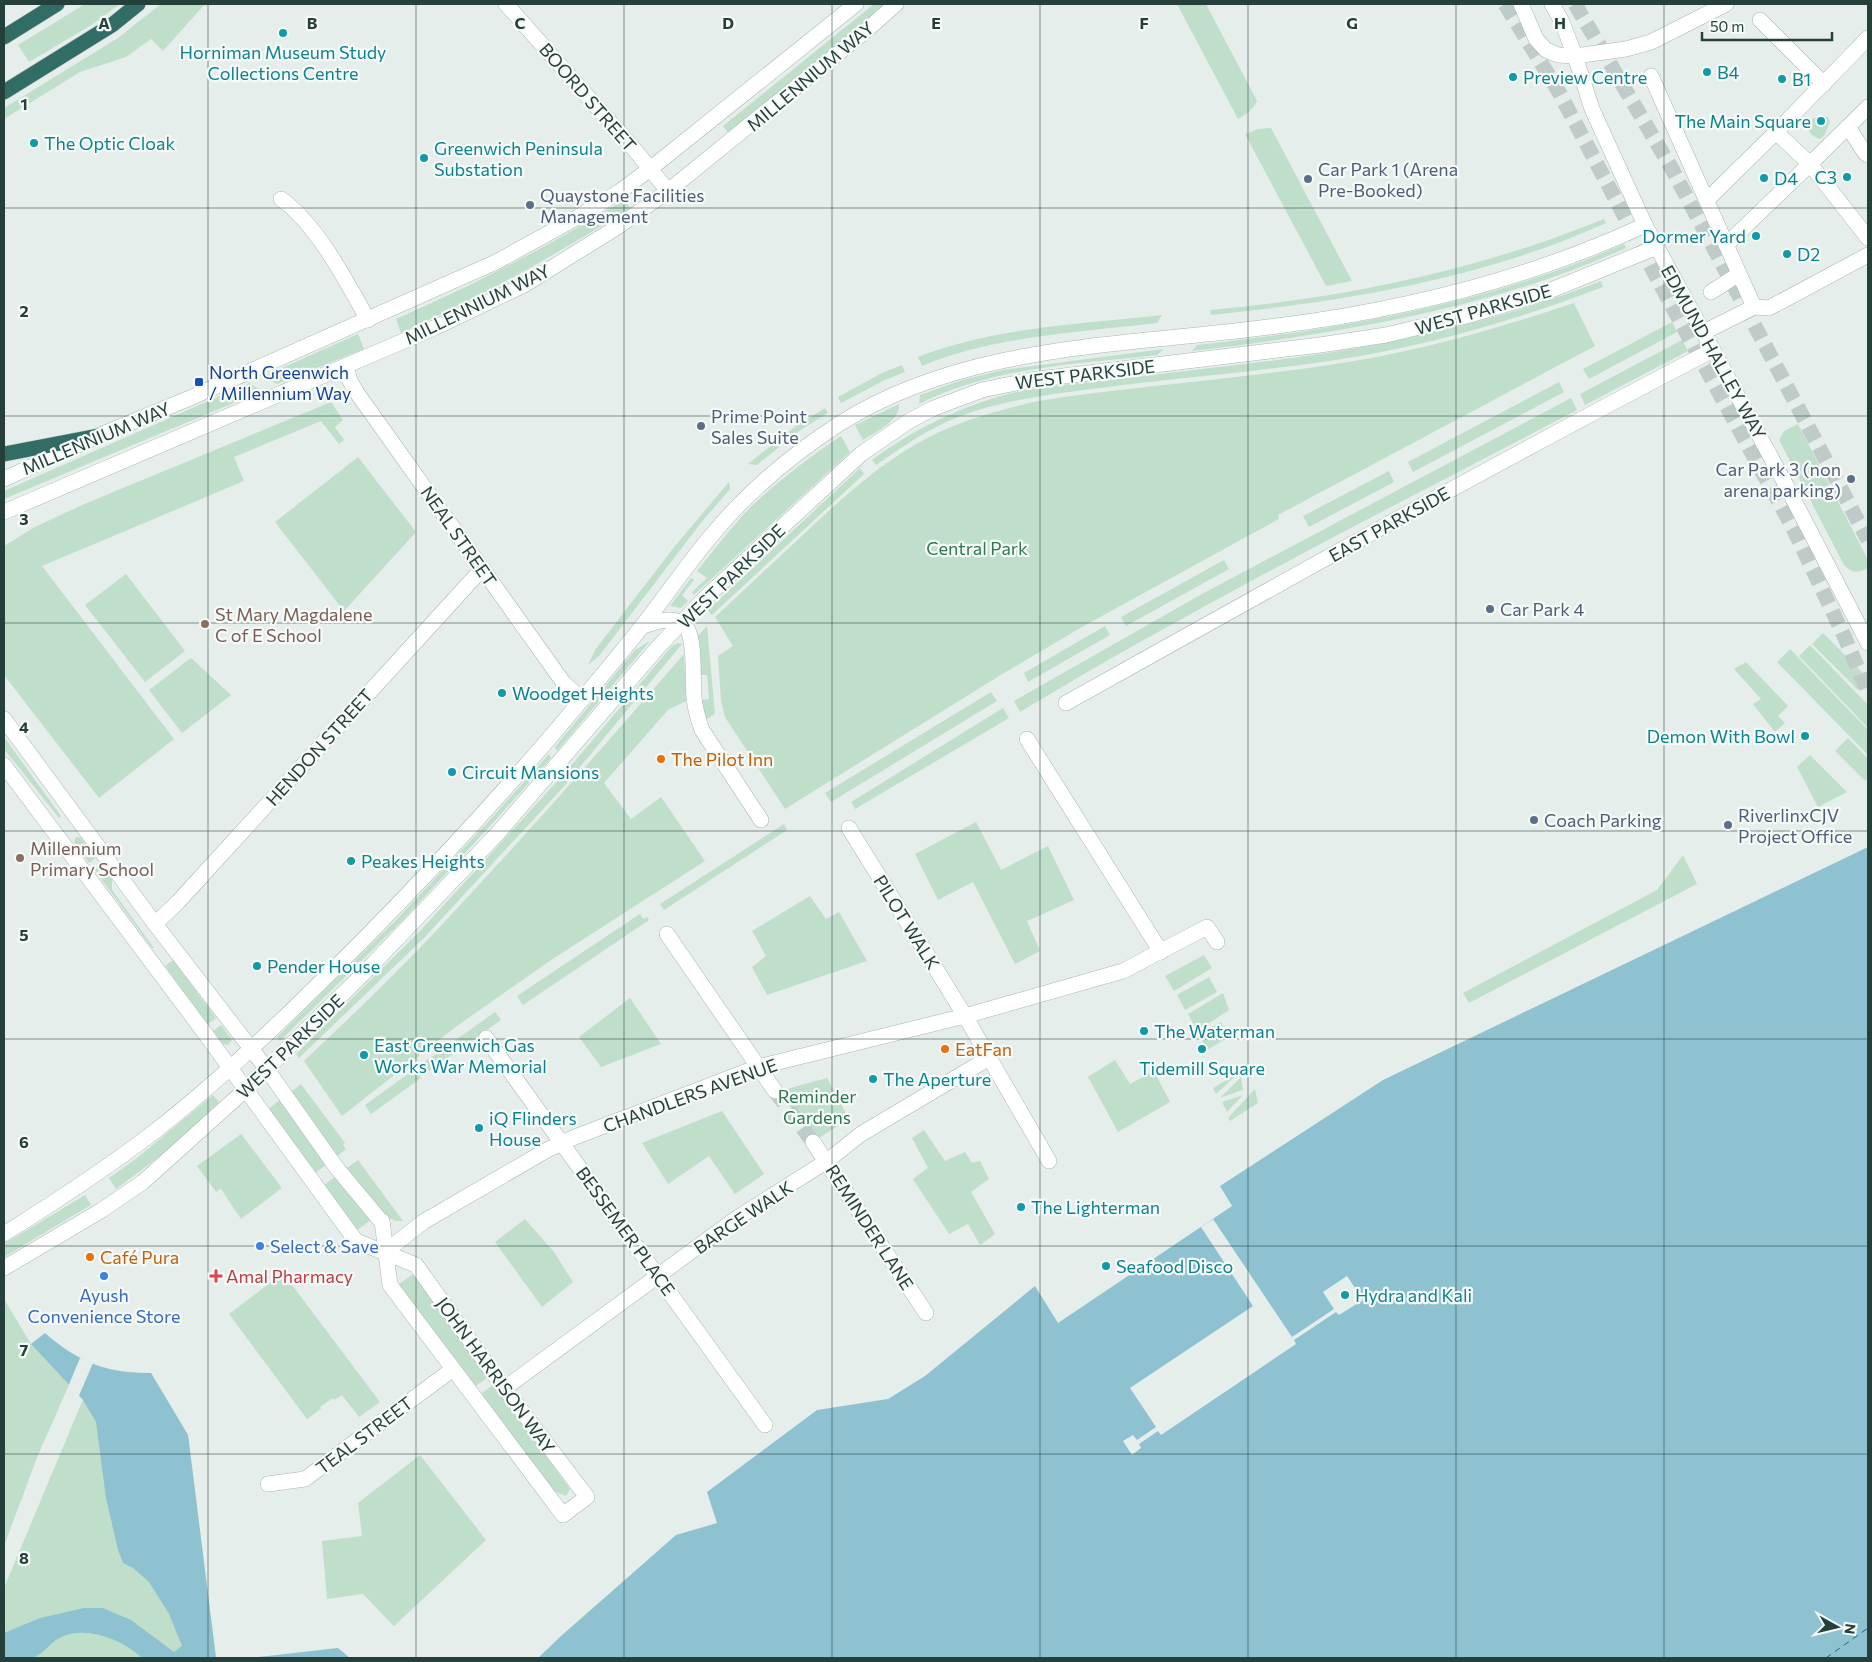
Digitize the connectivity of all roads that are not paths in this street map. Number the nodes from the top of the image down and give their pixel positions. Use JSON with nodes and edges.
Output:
{"nodes":[{"id":1,"x":57,"y":4,"type":"edge"},
{"id":2,"x":138,"y":4,"type":"edge"},
{"id":3,"x":506,"y":4,"type":"edge"},
{"id":4,"x":856,"y":4,"type":"edge"},
{"id":5,"x":896,"y":4,"type":"edge"},
{"id":6,"x":1521,"y":4,"type":"edge"},
{"id":7,"x":1552,"y":4,"type":"edge"},
{"id":8,"x":1726,"y":4,"type":"edge"},
{"id":9,"x":1760,"y":20,"type":"dead end"},
{"id":10,"x":4,"y":37,"type":"edge"},
{"id":11,"x":1868,"y":38,"type":"edge"},
{"id":12,"x":1574,"y":56,"type":"junction"},
{"id":13,"x":1651,"y":76,"type":"dead end"},
{"id":14,"x":1824,"y":84,"type":"junction"},
{"id":15,"x":4,"y":92,"type":"edge"},
{"id":16,"x":1868,"y":107,"type":"edge"},
{"id":17,"x":1848,"y":127,"type":"junction"},
{"id":18,"x":1776,"y":132,"type":"junction"},
{"id":19,"x":1868,"y":155,"type":"edge"},
{"id":20,"x":1810,"y":164,"type":"junction"},
{"id":21,"x":650,"y":169,"type":"junction"},
{"id":22,"x":668,"y":191,"type":"junction"},
{"id":23,"x":281,"y":199,"type":"dead end"},
{"id":24,"x":1706,"y":200,"type":"junction"},
{"id":25,"x":1645,"y":225,"type":"junction"},
{"id":26,"x":1868,"y":238,"type":"edge"},
{"id":27,"x":1726,"y":245,"type":"junction"},
{"id":28,"x":1657,"y":247,"type":"junction"},
{"id":29,"x":1868,"y":256,"type":"edge"},
{"id":30,"x":1739,"y":274,"type":"junction"},
{"id":31,"x":1712,"y":292,"type":"dead end"},
{"id":32,"x":1754,"y":307,"type":"junction"},
{"id":33,"x":368,"y":320,"type":"junction"},
{"id":34,"x":1704,"y":332,"type":"junction"},
{"id":35,"x":1713,"y":350,"type":"junction"},
{"id":36,"x":346,"y":366,"type":"junction"},
{"id":37,"x":98,"y":436,"type":"junction"},
{"id":38,"x":4,"y":454,"type":"edge"},
{"id":39,"x":4,"y":478,"type":"edge"},
{"id":40,"x":4,"y":512,"type":"edge"},
{"id":41,"x":482,"y":569,"type":"junction"},
{"id":42,"x":681,"y":622,"type":"junction"},
{"id":43,"x":641,"y":627,"type":"junction"},
{"id":44,"x":1868,"y":643,"type":"edge"},
{"id":45,"x":582,"y":700,"type":"junction"},
{"id":46,"x":1066,"y":703,"type":"dead end"},
{"id":47,"x":4,"y":719,"type":"edge"},
{"id":48,"x":1028,"y":739,"type":"dead end"},
{"id":49,"x":4,"y":765,"type":"edge"},
{"id":50,"x":760,"y":820,"type":"dead end"},
{"id":51,"x":849,"y":828,"type":"dead end"},
{"id":52,"x":155,"y":924,"type":"junction"},
{"id":53,"x":667,"y":934,"type":"dead end"},
{"id":54,"x":1217,"y":942,"type":"dead end"},
{"id":55,"x":172,"y":945,"type":"junction"},
{"id":56,"x":1161,"y":952,"type":"junction"},
{"id":57,"x":151,"y":960,"type":"junction"},
{"id":58,"x":965,"y":1016,"type":"junction"},
{"id":59,"x":486,"y":1038,"type":"dead end"},
{"id":60,"x":251,"y":1048,"type":"junction"},
{"id":61,"x":989,"y":1058,"type":"junction"},
{"id":62,"x":758,"y":1067,"type":"junction"},
{"id":63,"x":230,"y":1068,"type":"junction"},
{"id":64,"x":266,"y":1068,"type":"junction"},
{"id":65,"x":245,"y":1090,"type":"junction"},
{"id":66,"x":775,"y":1090,"type":"tunnel mouth"},
{"id":67,"x":562,"y":1142,"type":"junction"},
{"id":68,"x":813,"y":1142,"type":"tunnel mouth"},
{"id":69,"x":827,"y":1161,"type":"junction"},
{"id":70,"x":1049,"y":1161,"type":"dead end"},
{"id":71,"x":4,"y":1234,"type":"edge"},
{"id":72,"x":385,"y":1252,"type":"junction"},
{"id":73,"x":4,"y":1268,"type":"edge"},
{"id":74,"x":658,"y":1276,"type":"junction"},
{"id":75,"x":926,"y":1313,"type":"dead end"},
{"id":76,"x":453,"y":1369,"type":"junction"},
{"id":77,"x":505,"y":1388,"type":"junction"},
{"id":78,"x":765,"y":1425,"type":"dead end"},
{"id":79,"x":268,"y":1484,"type":"dead end"}],
"edges":[{"from":1,"to":10,"type":"highway"},
{"from":2,"to":15,"type":"highway"},
{"from":3,"to":21,"type":"street","name":"BOORD STREET"},
{"from":4,"to":21,"type":"street","name":"MILLENNIUM WAY"},
{"from":5,"to":22,"type":"street","name":"MILLENNIUM WAY"},
{"from":6,"to":12,"type":"street"},
{"from":7,"to":12,"type":"street","name":"EDMUND HALLEY WAY"},
{"from":8,"to":12,"type":"street"},
{"from":9,"to":14,"type":"street"},
{"from":11,"to":14,"type":"street"},
{"from":12,"to":25,"type":"street","name":"EDMUND HALLEY WAY"},
{"from":13,"to":24,"type":"street"},
{"from":14,"to":18,"type":"street"},
{"from":16,"to":17,"type":"street"},
{"from":17,"to":19,"type":"street"},
{"from":17,"to":20,"type":"street"},
{"from":18,"to":20,"type":"street"},
{"from":18,"to":24,"type":"street"},
{"from":20,"to":26,"type":"street"},
{"from":20,"to":27,"type":"street"},
{"from":21,"to":22,"type":"street","name":"BOORD STREET"},
{"from":21,"to":33,"type":"street","name":"MILLENNIUM WAY"},
{"from":22,"to":36,"type":"street","name":"MILLENNIUM WAY"},
{"from":23,"to":33,"type":"street"},
{"from":24,"to":27,"type":"street"},
{"from":25,"to":28,"type":"street","name":"EDMUND HALLEY WAY"},
{"from":25,"to":43,"type":"street","name":"WEST PARKSIDE"},
{"from":27,"to":30,"type":"street"},
{"from":28,"to":34,"type":"street","name":"EDMUND HALLEY WAY"},
{"from":28,"to":42,"type":"street","name":"WEST PARKSIDE"},
{"from":29,"to":32,"type":"street"},
{"from":30,"to":31,"type":"street"},
{"from":30,"to":32,"type":"street"},
{"from":32,"to":34,"type":"street"},
{"from":33,"to":37,"type":"street","name":"MILLENNIUM WAY"},
{"from":34,"to":35,"type":"street","name":"EDMUND HALLEY WAY"},
{"from":35,"to":44,"type":"street","name":"EDMUND HALLEY WAY"},
{"from":35,"to":46,"type":"street","name":"EAST PARKSIDE"},
{"from":36,"to":40,"type":"street","name":"MILLENNIUM WAY"},
{"from":36,"to":41,"type":"street","name":"NEAL STREET"},
{"from":37,"to":38,"type":"highway"},
{"from":37,"to":39,"type":"street","name":"MILLENNIUM WAY"},
{"from":41,"to":45,"type":"street","name":"NEAL STREET"},
{"from":41,"to":52,"type":"street","name":"HENDON STREET"},
{"from":42,"to":43,"type":"street"},
{"from":42,"to":50,"type":"street"},
{"from":42,"to":64,"type":"street","name":"WEST PARKSIDE"},
{"from":43,"to":45,"type":"street","name":"WEST PARKSIDE"},
{"from":45,"to":60,"type":"street","name":"WEST PARKSIDE"},
{"from":47,"to":52,"type":"street","name":"JOHN HARRISON WAY"},
{"from":48,"to":56,"type":"street"},
{"from":49,"to":57,"type":"street","name":"JOHN HARRISON WAY"},
{"from":51,"to":58,"type":"street","name":"PILOT WALK"},
{"from":52,"to":55,"type":"street","name":"JOHN HARRISON WAY"},
{"from":53,"to":62,"type":"street"},
{"from":54,"to":56,"type":"street","name":"CHANDLERS AVENUE"},
{"from":55,"to":57,"type":"street"},
{"from":55,"to":60,"type":"street","name":"JOHN HARRISON WAY"},
{"from":56,"to":58,"type":"street","name":"CHANDLERS AVENUE"},
{"from":57,"to":63,"type":"street","name":"JOHN HARRISON WAY"},
{"from":58,"to":61,"type":"street"},
{"from":58,"to":62,"type":"street","name":"CHANDLERS AVENUE"},
{"from":59,"to":67,"type":"street","name":"BESSEMER PLACE"},
{"from":60,"to":63,"type":"street","name":"WEST PARKSIDE"},
{"from":60,"to":64,"type":"street","name":"JOHN HARRISON WAY"},
{"from":61,"to":69,"type":"street","name":"BARGE WALK"},
{"from":61,"to":70,"type":"street"},
{"from":62,"to":66,"type":"street"},
{"from":62,"to":67,"type":"street","name":"CHANDLERS AVENUE"},
{"from":63,"to":65,"type":"street","name":"JOHN HARRISON WAY"},
{"from":63,"to":71,"type":"street","name":"WEST PARKSIDE"},
{"from":64,"to":65,"type":"street","name":"WEST PARKSIDE"},
{"from":64,"to":72,"type":"street","name":"JOHN HARRISON WAY"},
{"from":65,"to":72,"type":"street","name":"JOHN HARRISON WAY"},
{"from":65,"to":73,"type":"street","name":"WEST PARKSIDE"},
{"from":67,"to":72,"type":"street","name":"CHANDLERS AVENUE"},
{"from":67,"to":74,"type":"street","name":"BESSEMER PLACE"},
{"from":68,"to":69,"type":"street","name":"REMINDER LANE"},
{"from":69,"to":74,"type":"street","name":"BARGE WALK"},
{"from":69,"to":75,"type":"street","name":"REMINDER LANE"},
{"from":72,"to":76,"type":"street","name":"JOHN HARRISON WAY"},
{"from":72,"to":77,"type":"street","name":"JOHN HARRISON WAY"},
{"from":74,"to":77,"type":"street","name":"BARGE WALK"},
{"from":74,"to":78,"type":"street","name":"BESSEMER PLACE"},
{"from":76,"to":77,"type":"street","name":"JOHN HARRISON WAY"},
{"from":76,"to":79,"type":"street","name":"TEAL STREET"}]}
